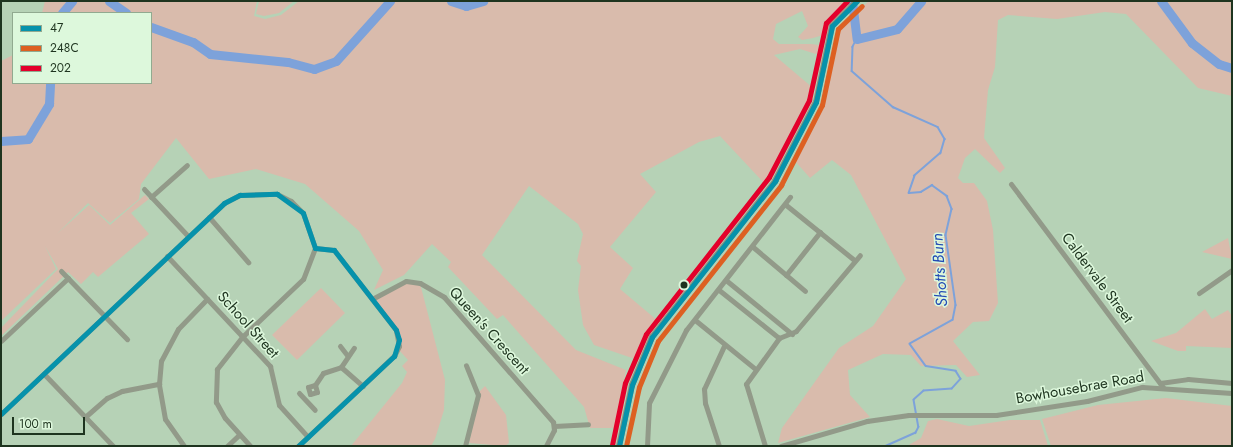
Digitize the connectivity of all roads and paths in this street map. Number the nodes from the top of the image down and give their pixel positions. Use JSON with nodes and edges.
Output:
{"nodes":[{"id":1,"x":857,"y":1,"type":"edge"},
{"id":2,"x":187,"y":165,"type":"dead end"},
{"id":3,"x":1011,"y":184,"type":"dead end"},
{"id":4,"x":144,"y":189,"type":"dead end"},
{"id":5,"x":790,"y":197,"type":"dead end"},
{"id":6,"x":151,"y":198,"type":"junction"},
{"id":7,"x":786,"y":205,"type":"junction"},
{"id":8,"x":209,"y":217,"type":"junction"},
{"id":9,"x":820,"y":232,"type":"junction"},
{"id":10,"x":188,"y":236,"type":"junction"},
{"id":11,"x":315,"y":248,"type":"junction"},
{"id":12,"x":753,"y":248,"type":"junction"},
{"id":13,"x":860,"y":255,"type":"dead end"},
{"id":14,"x":167,"y":256,"type":"junction"},
{"id":15,"x":853,"y":259,"type":"junction"},
{"id":16,"x":248,"y":262,"type":"dead end"},
{"id":17,"x":1232,"y":270,"type":"edge"},
{"id":18,"x":61,"y":271,"type":"dead end"},
{"id":19,"x":786,"y":275,"type":"junction"},
{"id":20,"x":68,"y":278,"type":"junction"},
{"id":21,"x":726,"y":281,"type":"junction"},
{"id":22,"x":719,"y":290,"type":"junction"},
{"id":23,"x":805,"y":291,"type":"dead end"},
{"id":24,"x":1199,"y":293,"type":"dead end"},
{"id":25,"x":207,"y":299,"type":"junction"},
{"id":26,"x":372,"y":299,"type":"junction"},
{"id":27,"x":105,"y":316,"type":"junction"},
{"id":28,"x":695,"y":320,"type":"junction"},
{"id":29,"x":792,"y":334,"type":"junction"},
{"id":30,"x":242,"y":337,"type":"junction"},
{"id":31,"x":779,"y":338,"type":"junction"},
{"id":32,"x":127,"y":339,"type":"dead end"},
{"id":33,"x":1,"y":341,"type":"edge"},
{"id":34,"x":340,"y":346,"type":"dead end"},
{"id":35,"x":724,"y":346,"type":"junction"},
{"id":36,"x":354,"y":348,"type":"dead end"},
{"id":37,"x":348,"y":355,"type":"junction"},
{"id":38,"x":466,"y":365,"type":"dead end"},
{"id":39,"x":341,"y":367,"type":"junction"},
{"id":40,"x":754,"y":368,"type":"junction"},
{"id":41,"x":44,"y":374,"type":"junction"},
{"id":42,"x":1232,"y":382,"type":"edge"},
{"id":43,"x":159,"y":384,"type":"junction"},
{"id":44,"x":1161,"y":385,"type":"junction"},
{"id":45,"x":363,"y":386,"type":"junction"},
{"id":46,"x":299,"y":393,"type":"dead end"},
{"id":47,"x":1232,"y":393,"type":"edge"},
{"id":48,"x":303,"y":398,"type":"junction"},
{"id":49,"x":315,"y":410,"type":"dead end"},
{"id":50,"x":1,"y":414,"type":"edge"},
{"id":51,"x":85,"y":416,"type":"junction"},
{"id":52,"x":588,"y":424,"type":"dead end"},
{"id":53,"x":554,"y":426,"type":"junction"},
{"id":54,"x":239,"y":435,"type":"junction"},
{"id":55,"x":308,"y":436,"type":"junction"},
{"id":56,"x":113,"y":446,"type":"edge"},
{"id":57,"x":184,"y":446,"type":"edge"},
{"id":58,"x":227,"y":446,"type":"edge"},
{"id":59,"x":250,"y":446,"type":"edge"},
{"id":60,"x":298,"y":446,"type":"edge"},
{"id":61,"x":466,"y":446,"type":"edge"},
{"id":62,"x":546,"y":446,"type":"edge"},
{"id":63,"x":619,"y":446,"type":"edge"},
{"id":64,"x":647,"y":446,"type":"edge"},
{"id":65,"x":719,"y":446,"type":"edge"},
{"id":66,"x":765,"y":446,"type":"edge"},
{"id":67,"x":781,"y":446,"type":"edge"}],
"edges":[{"from":1,"to":63,"type":"main road"},
{"from":2,"to":6,"type":"street"},
{"from":3,"to":44,"type":"street","name":"Caldervale Street"},
{"from":4,"to":6,"type":"street"},
{"from":5,"to":7,"type":"street"},
{"from":6,"to":10,"type":"street"},
{"from":7,"to":9,"type":"street"},
{"from":7,"to":12,"type":"street"},
{"from":8,"to":10,"type":"street"},
{"from":8,"to":11,"type":"street"},
{"from":8,"to":16,"type":"street"},
{"from":9,"to":15,"type":"street"},
{"from":9,"to":19,"type":"street"},
{"from":10,"to":14,"type":"street"},
{"from":11,"to":26,"type":"street"},
{"from":11,"to":30,"type":"street"},
{"from":12,"to":19,"type":"street"},
{"from":12,"to":21,"type":"street"},
{"from":13,"to":15,"type":"street"},
{"from":14,"to":25,"type":"street","name":"School Street"},
{"from":14,"to":27,"type":"street"},
{"from":15,"to":29,"type":"street"},
{"from":17,"to":24,"type":"street"},
{"from":18,"to":20,"type":"street"},
{"from":19,"to":23,"type":"street"},
{"from":20,"to":27,"type":"street"},
{"from":20,"to":33,"type":"street"},
{"from":21,"to":22,"type":"street"},
{"from":21,"to":29,"type":"street"},
{"from":22,"to":28,"type":"street"},
{"from":22,"to":31,"type":"street"},
{"from":25,"to":30,"type":"street","name":"School Street"},
{"from":25,"to":43,"type":"street"},
{"from":26,"to":45,"type":"street"},
{"from":26,"to":53,"type":"street","name":"Queen's Crescent"},
{"from":27,"to":32,"type":"street"},
{"from":27,"to":41,"type":"street"},
{"from":28,"to":35,"type":"street"},
{"from":28,"to":64,"type":"street"},
{"from":29,"to":31,"type":"street"},
{"from":30,"to":54,"type":"street"},
{"from":30,"to":55,"type":"street","name":"School Street"},
{"from":31,"to":40,"type":"street"},
{"from":34,"to":37,"type":"street"},
{"from":35,"to":40,"type":"street"},
{"from":35,"to":65,"type":"street"},
{"from":36,"to":37,"type":"street"},
{"from":37,"to":39,"type":"street"},
{"from":38,"to":61,"type":"street"},
{"from":39,"to":45,"type":"street"},
{"from":39,"to":48,"type":"street"},
{"from":40,"to":66,"type":"street"},
{"from":41,"to":50,"type":"street"},
{"from":41,"to":51,"type":"street"},
{"from":42,"to":44,"type":"street"},
{"from":43,"to":51,"type":"street"},
{"from":43,"to":57,"type":"street"},
{"from":44,"to":47,"type":"street","name":"Bowhousebrae Road"},
{"from":44,"to":67,"type":"street","name":"Bowhousebrae Road"},
{"from":45,"to":55,"type":"street"},
{"from":46,"to":48,"type":"street"},
{"from":48,"to":49,"type":"street"},
{"from":51,"to":56,"type":"street"},
{"from":52,"to":53,"type":"street"},
{"from":53,"to":62,"type":"street"},
{"from":54,"to":58,"type":"street"},
{"from":54,"to":59,"type":"street"},
{"from":55,"to":60,"type":"street"}]}
